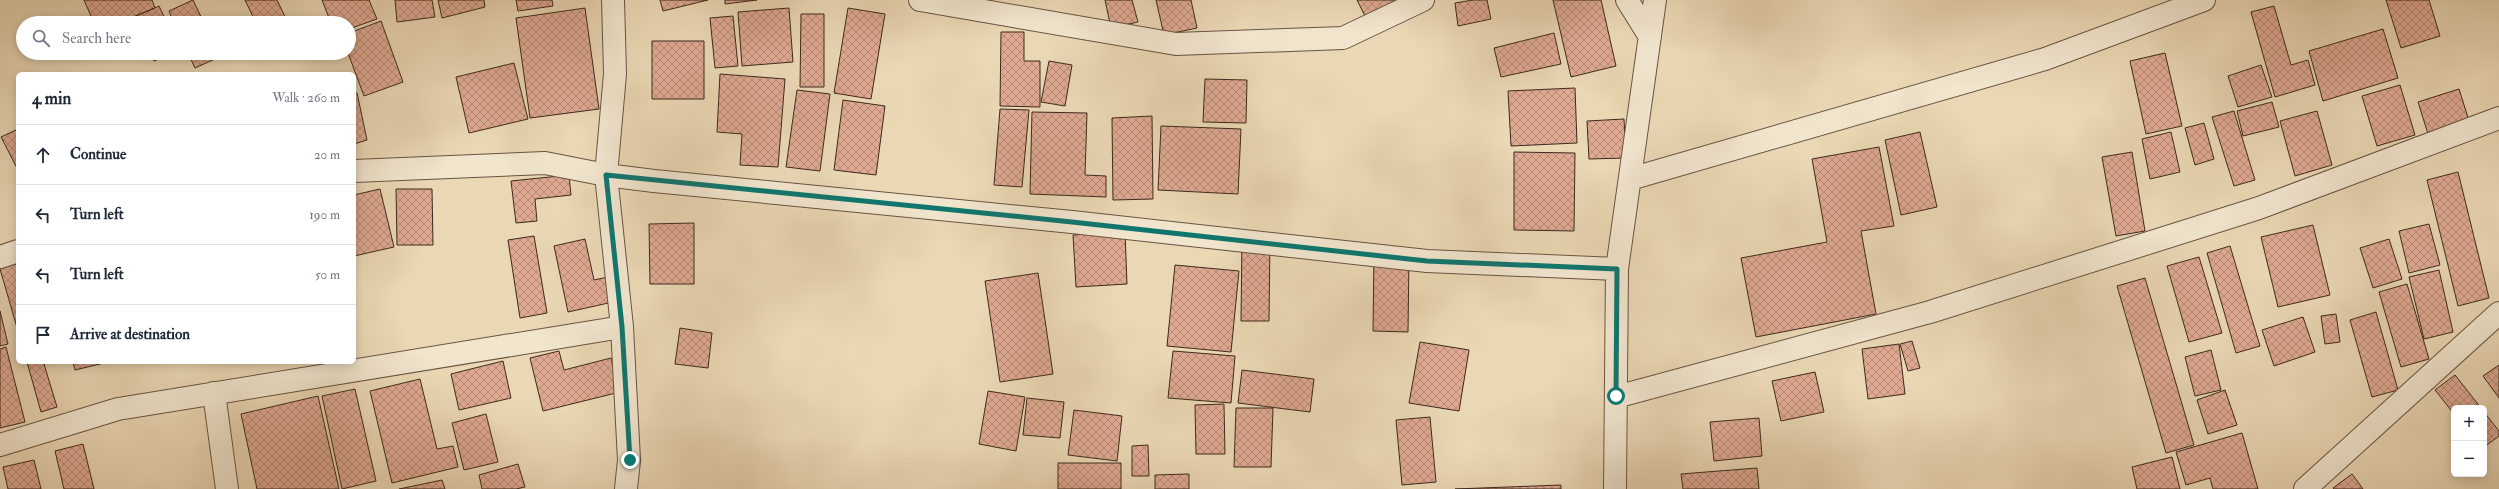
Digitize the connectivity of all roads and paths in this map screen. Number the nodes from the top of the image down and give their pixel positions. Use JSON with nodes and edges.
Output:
{"nodes":[{"id":1,"x":613,"y":0,"type":"edge"},
{"id":2,"x":920,"y":0,"type":"edge"},
{"id":3,"x":1423,"y":0,"type":"edge"},
{"id":4,"x":1626,"y":0,"type":"edge"},
{"id":5,"x":1655,"y":0,"type":"edge"},
{"id":6,"x":2204,"y":0,"type":"edge"},
{"id":7,"x":1650,"y":37,"type":"junction"},
{"id":8,"x":2499,"y":118,"type":"edge"},
{"id":9,"x":356,"y":171,"type":"edge"},
{"id":10,"x":606,"y":175,"type":"junction"},
{"id":11,"x":1630,"y":179,"type":"junction"},
{"id":12,"x":16,"y":252,"type":"edge"},
{"id":13,"x":0,"y":257,"type":"edge"},
{"id":14,"x":1617,"y":269,"type":"junction"},
{"id":15,"x":2499,"y":313,"type":"edge"},
{"id":16,"x":622,"y":327,"type":"junction"},
{"id":17,"x":214,"y":393,"type":"junction"},
{"id":18,"x":1616,"y":396,"type":"junction"},
{"id":19,"x":0,"y":445,"type":"edge"},
{"id":20,"x":227,"y":489,"type":"edge"},
{"id":21,"x":626,"y":489,"type":"edge"},
{"id":22,"x":1615,"y":489,"type":"edge"},
{"id":23,"x":2305,"y":489,"type":"edge"}],
"edges":[{"from":1,"to":10,"type":"street"},
{"from":2,"to":3,"type":"street"},
{"from":4,"to":7,"type":"street"},
{"from":5,"to":7,"type":"street"},
{"from":6,"to":11,"type":"street"},
{"from":7,"to":11,"type":"street"},
{"from":8,"to":18,"type":"street"},
{"from":9,"to":10,"type":"street"},
{"from":10,"to":14,"type":"street"},
{"from":10,"to":16,"type":"street"},
{"from":11,"to":14,"type":"street"},
{"from":12,"to":13,"type":"street"},
{"from":14,"to":18,"type":"street"},
{"from":15,"to":23,"type":"street"},
{"from":16,"to":17,"type":"street"},
{"from":16,"to":21,"type":"street"},
{"from":17,"to":19,"type":"street"},
{"from":17,"to":20,"type":"street"},
{"from":18,"to":22,"type":"street"}]}
